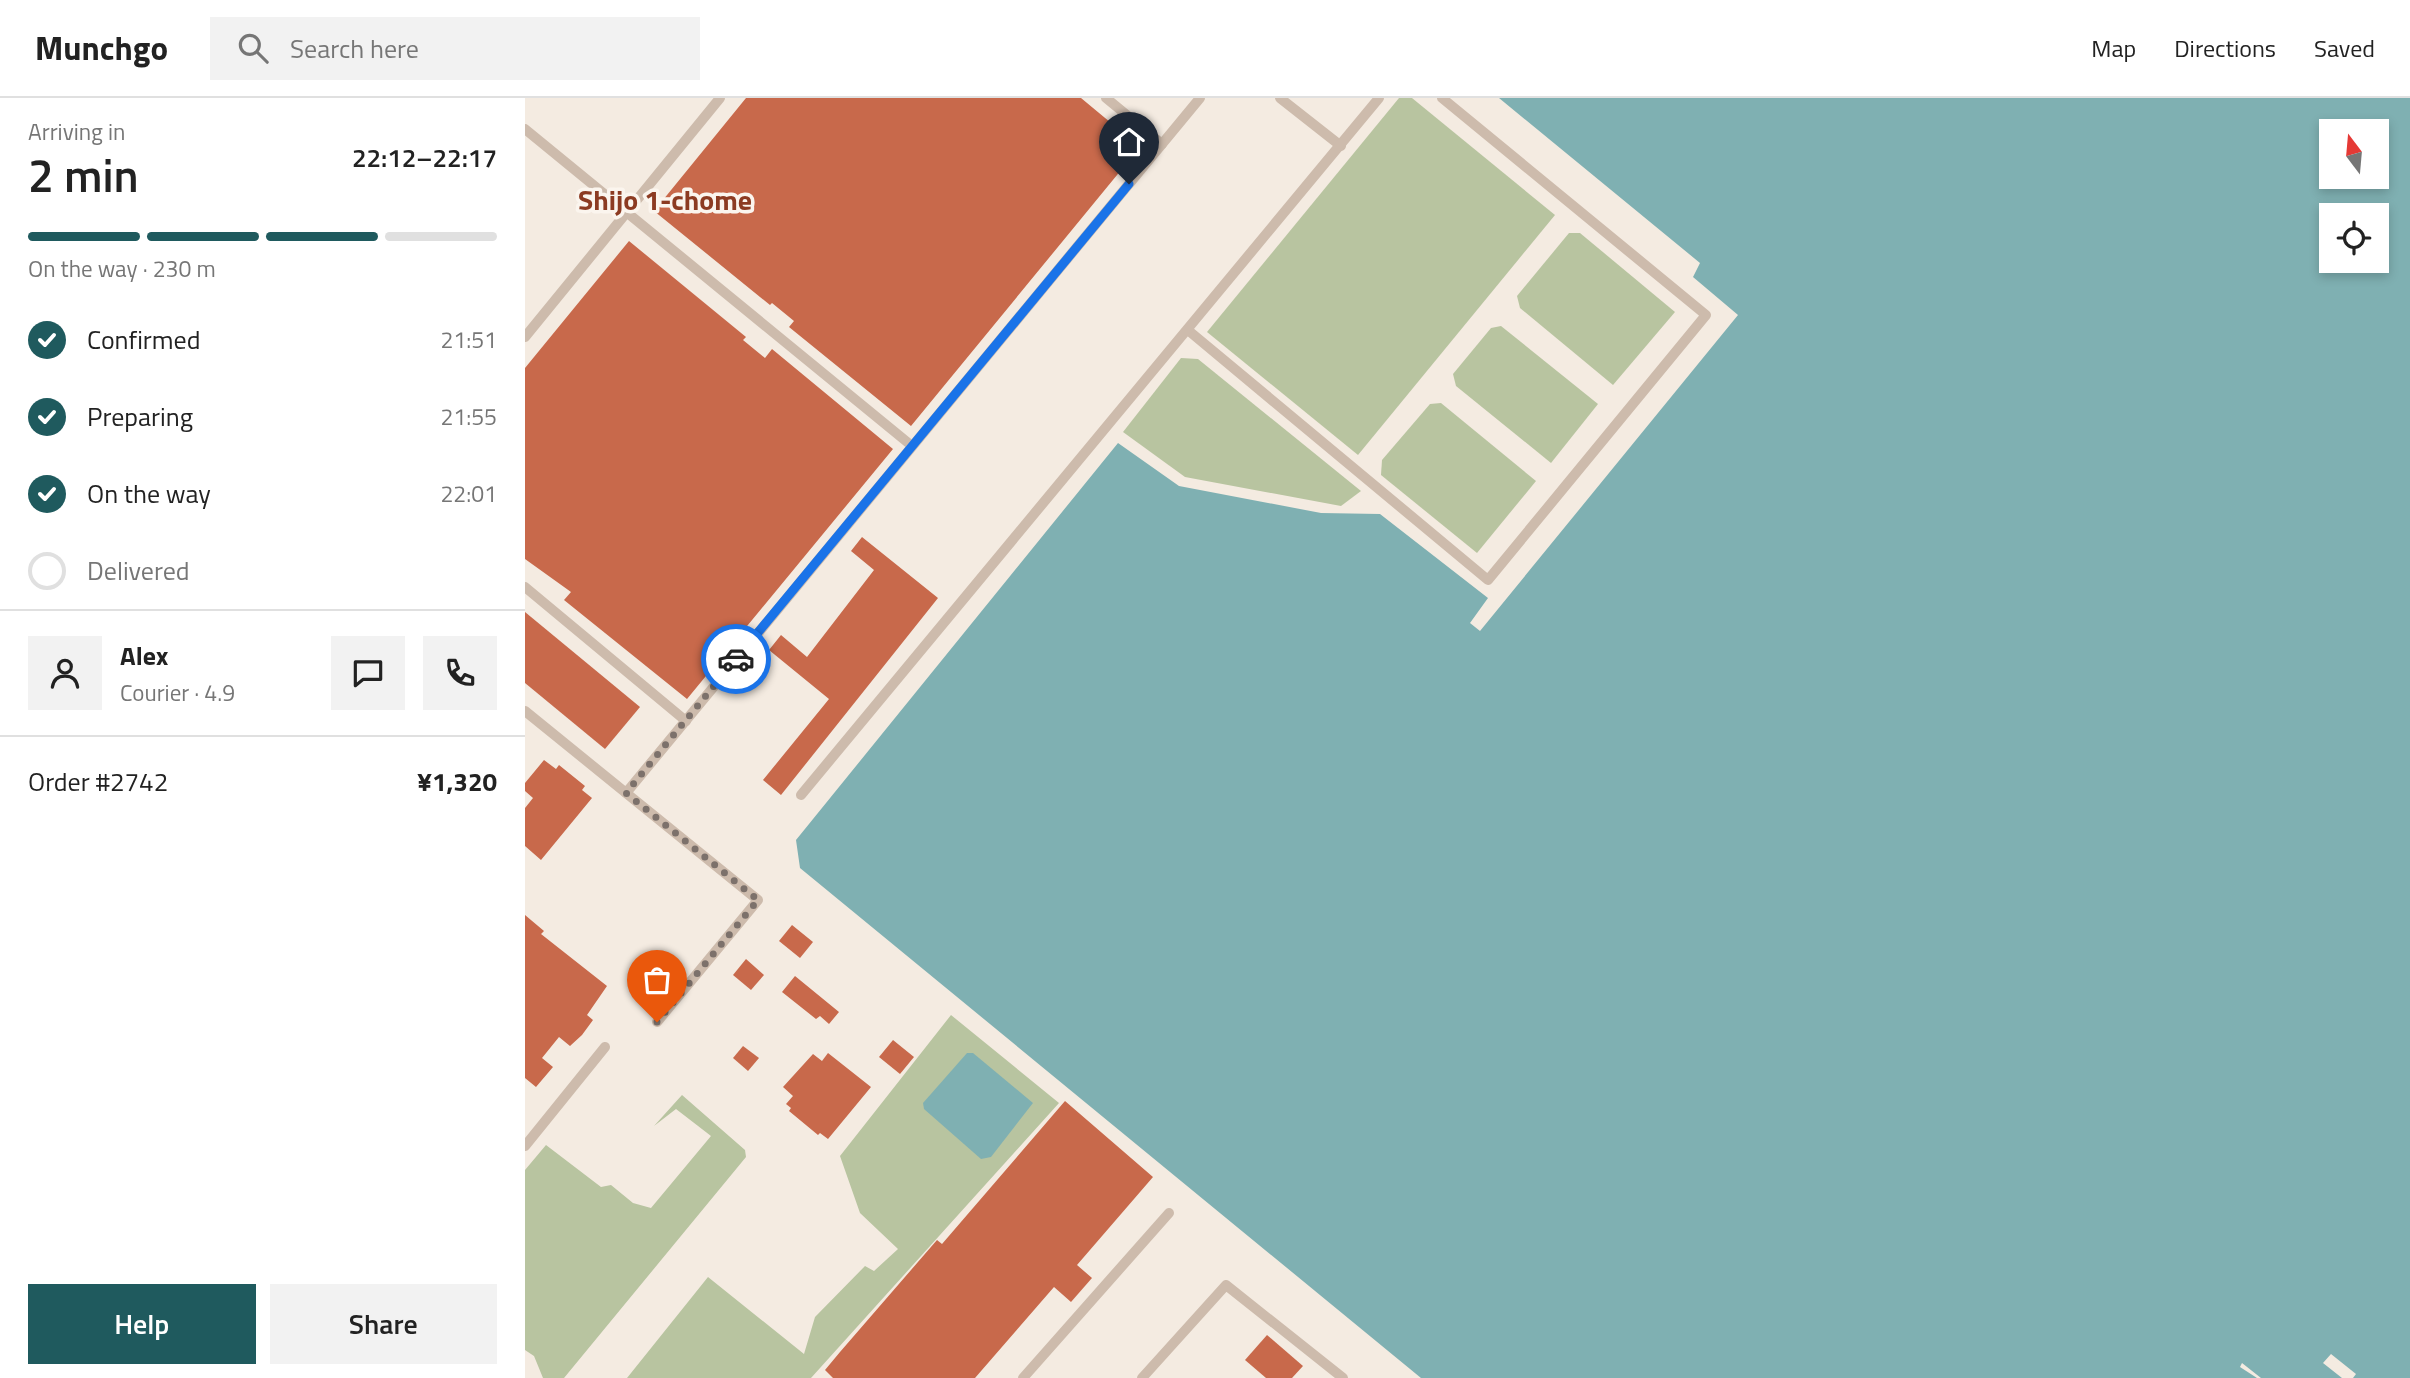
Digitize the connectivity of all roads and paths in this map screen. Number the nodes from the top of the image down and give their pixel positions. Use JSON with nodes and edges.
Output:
{"nodes":[{"id":1,"x":720,"y":98,"type":"edge"},
{"id":2,"x":1106,"y":98,"type":"edge"},
{"id":3,"x":1200,"y":98,"type":"edge"},
{"id":4,"x":1280,"y":98,"type":"edge"},
{"id":5,"x":1379,"y":98,"type":"edge"},
{"id":6,"x":1442,"y":98,"type":"edge"},
{"id":7,"x":525,"y":129,"type":"edge"},
{"id":8,"x":1162,"y":144,"type":"junction"},
{"id":9,"x":1341,"y":146,"type":"junction"},
{"id":10,"x":627,"y":212,"type":"junction"},
{"id":11,"x":1189,"y":331,"type":"junction"},
{"id":12,"x":525,"y":337,"type":"edge"},
{"id":13,"x":912,"y":446,"type":"junction"},
{"id":14,"x":525,"y":587,"type":"edge"},
{"id":15,"x":525,"y":711,"type":"edge"},
{"id":16,"x":686,"y":720,"type":"junction"},
{"id":17,"x":626,"y":793,"type":"junction"},
{"id":18,"x":801,"y":795,"type":"dead end"},
{"id":19,"x":657,"y":1022,"type":"dead end"},
{"id":20,"x":605,"y":1048,"type":"dead end"},
{"id":21,"x":525,"y":1146,"type":"edge"},
{"id":22,"x":1168,"y":1213,"type":"dead end"},
{"id":23,"x":1023,"y":1378,"type":"edge"},
{"id":24,"x":1142,"y":1378,"type":"edge"},
{"id":25,"x":1343,"y":1378,"type":"edge"}],
"edges":[{"from":1,"to":10,"type":"lane"},
{"from":2,"to":8,"type":"lane"},
{"from":3,"to":8,"type":"lane"},
{"from":4,"to":9,"type":"lane"},
{"from":5,"to":9,"type":"lane"},
{"from":6,"to":11,"type":"lane"},
{"from":7,"to":10,"type":"lane"},
{"from":8,"to":13,"type":"lane"},
{"from":9,"to":11,"type":"lane"},
{"from":10,"to":12,"type":"lane"},
{"from":10,"to":13,"type":"lane"},
{"from":11,"to":18,"type":"lane"},
{"from":13,"to":16,"type":"lane"},
{"from":14,"to":16,"type":"lane"},
{"from":15,"to":17,"type":"lane"},
{"from":16,"to":17,"type":"lane"},
{"from":17,"to":19,"type":"lane"},
{"from":20,"to":21,"type":"lane"},
{"from":22,"to":23,"type":"lane"},
{"from":24,"to":25,"type":"lane"}]}
